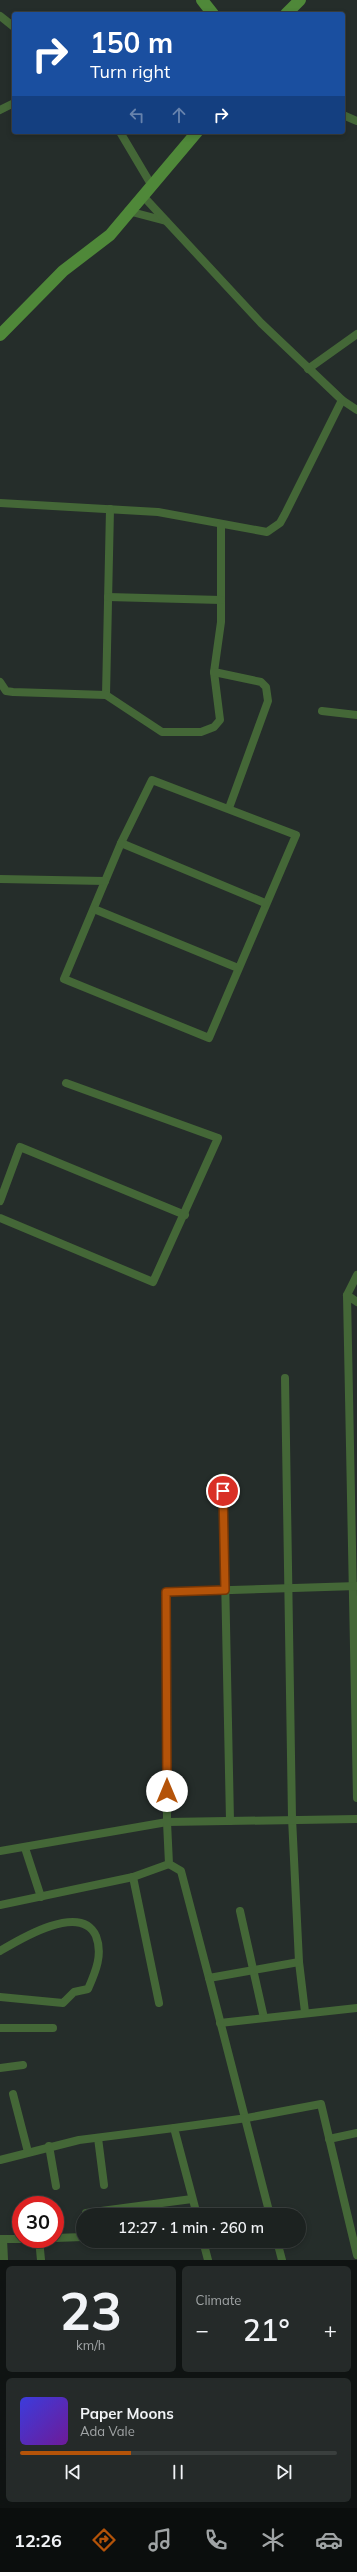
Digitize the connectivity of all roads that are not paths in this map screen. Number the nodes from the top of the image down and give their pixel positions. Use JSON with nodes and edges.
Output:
{"nodes":[{"id":1,"x":202,"y":0,"type":"edge"},
{"id":2,"x":300,"y":0,"type":"edge"},
{"id":3,"x":211,"y":12,"type":"edge"},
{"id":4,"x":288,"y":12,"type":"edge"},
{"id":5,"x":0,"y":16,"type":"edge"},
{"id":6,"x":12,"y":25,"type":"edge"},
{"id":7,"x":12,"y":104,"type":"edge"},
{"id":8,"x":0,"y":110,"type":"edge"},
{"id":9,"x":345,"y":116,"type":"edge"},
{"id":10,"x":357,"y":121,"type":"edge"},
{"id":11,"x":121,"y":134,"type":"edge"},
{"id":12,"x":195,"y":134,"type":"edge"},
{"id":13,"x":152,"y":186,"type":"junction"},
{"id":14,"x":143,"y":196,"type":"junction"},
{"id":15,"x":128,"y":211,"type":"junction"},
{"id":16,"x":167,"y":222,"type":"junction"},
{"id":17,"x":357,"y":334,"type":"edge"},
{"id":18,"x":0,"y":336,"type":"edge"},
{"id":19,"x":308,"y":369,"type":"junction"},
{"id":20,"x":342,"y":400,"type":"junction"},
{"id":21,"x":357,"y":410,"type":"edge"},
{"id":22,"x":0,"y":503,"type":"edge"},
{"id":23,"x":110,"y":509,"type":"junction"},
{"id":24,"x":221,"y":524,"type":"junction"},
{"id":25,"x":108,"y":597,"type":"junction"},
{"id":26,"x":221,"y":600,"type":"junction"},
{"id":27,"x":214,"y":672,"type":"junction"},
{"id":28,"x":0,"y":682,"type":"edge"},
{"id":29,"x":106,"y":695,"type":"junction"},
{"id":30,"x":322,"y":711,"type":"dead end"},
{"id":31,"x":357,"y":715,"type":"edge"},
{"id":32,"x":229,"y":808,"type":"junction"},
{"id":33,"x":121,"y":843,"type":"junction"},
{"id":34,"x":0,"y":878,"type":"edge"},
{"id":35,"x":105,"y":881,"type":"junction"},
{"id":36,"x":265,"y":902,"type":"junction"},
{"id":37,"x":94,"y":909,"type":"junction"},
{"id":38,"x":238,"y":968,"type":"junction"},
{"id":39,"x":66,"y":1083,"type":"dead end"},
{"id":40,"x":0,"y":1201,"type":"edge"},
{"id":41,"x":185,"y":1215,"type":"junction"},
{"id":42,"x":0,"y":1218,"type":"edge"},
{"id":43,"x":357,"y":1275,"type":"edge"},
{"id":44,"x":347,"y":1294,"type":"junction"},
{"id":45,"x":357,"y":1302,"type":"edge"},
{"id":46,"x":285,"y":1378,"type":"dead end"},
{"id":47,"x":223,"y":1477,"type":"dead end"},
{"id":48,"x":355,"y":1586,"type":"edge"},
{"id":49,"x":289,"y":1589,"type":"junction"},
{"id":50,"x":225,"y":1590,"type":"junction"},
{"id":51,"x":357,"y":1798,"type":"edge"},
{"id":52,"x":292,"y":1818,"type":"junction"},
{"id":53,"x":357,"y":1818,"type":"edge"},
{"id":54,"x":230,"y":1821,"type":"junction"},
{"id":55,"x":167,"y":1822,"type":"junction"},
{"id":56,"x":25,"y":1848,"type":"junction"},
{"id":57,"x":0,"y":1851,"type":"edge"},
{"id":58,"x":170,"y":1864,"type":"junction"},
{"id":59,"x":133,"y":1877,"type":"junction"},
{"id":60,"x":40,"y":1896,"type":"junction"},
{"id":61,"x":0,"y":1905,"type":"edge"},
{"id":62,"x":240,"y":1910,"type":"dead end"},
{"id":63,"x":0,"y":1951,"type":"edge"},
{"id":64,"x":299,"y":1962,"type":"junction"},
{"id":65,"x":255,"y":1969,"type":"junction"},
{"id":66,"x":209,"y":1978,"type":"junction"},
{"id":67,"x":0,"y":1997,"type":"edge"},
{"id":68,"x":159,"y":2003,"type":"dead end"},
{"id":69,"x":357,"y":2008,"type":"edge"},
{"id":70,"x":305,"y":2012,"type":"junction"},
{"id":71,"x":264,"y":2018,"type":"junction"},
{"id":72,"x":220,"y":2023,"type":"junction"},
{"id":73,"x":0,"y":2028,"type":"edge"},
{"id":74,"x":54,"y":2028,"type":"dead end"},
{"id":75,"x":23,"y":2065,"type":"dead end"},
{"id":76,"x":0,"y":2068,"type":"edge"},
{"id":77,"x":13,"y":2094,"type":"dead end"},
{"id":78,"x":246,"y":2118,"type":"junction"},
{"id":79,"x":174,"y":2128,"type":"junction"},
{"id":80,"x":357,"y":2133,"type":"edge"},
{"id":81,"x":98,"y":2138,"type":"junction"},
{"id":82,"x":329,"y":2139,"type":"junction"},
{"id":83,"x":49,"y":2146,"type":"junction"},
{"id":84,"x":28,"y":2152,"type":"junction"},
{"id":85,"x":0,"y":2160,"type":"edge"},
{"id":86,"x":104,"y":2185,"type":"dead end"},
{"id":87,"x":56,"y":2186,"type":"dead end"},
{"id":88,"x":192,"y":2199,"type":"junction"},
{"id":89,"x":124,"y":2208,"type":"edge"},
{"id":90,"x":195,"y":2208,"type":"edge"},
{"id":91,"x":268,"y":2208,"type":"edge"},
{"id":92,"x":76,"y":2237,"type":"edge"},
{"id":93,"x":355,"y":2237,"type":"edge"},
{"id":94,"x":64,"y":2238,"type":"edge"},
{"id":95,"x":2,"y":2239,"type":"edge"},
{"id":96,"x":40,"y":2248,"type":"edge"},
{"id":97,"x":205,"y":2248,"type":"edge"},
{"id":98,"x":279,"y":2248,"type":"edge"},
{"id":99,"x":357,"y":2255,"type":"edge"},
{"id":100,"x":4,"y":2260,"type":"edge"},
{"id":101,"x":41,"y":2260,"type":"edge"},
{"id":102,"x":208,"y":2260,"type":"edge"},
{"id":103,"x":282,"y":2260,"type":"edge"}],
"edges":[{"from":1,"to":3,"type":"street"},
{"from":2,"to":4,"type":"street"},
{"from":5,"to":6,"type":"street"},
{"from":7,"to":8,"type":"street"},
{"from":9,"to":10,"type":"street"},
{"from":11,"to":13,"type":"street"},
{"from":12,"to":13,"type":"street"},
{"from":13,"to":14,"type":"street"},
{"from":14,"to":15,"type":"street"},
{"from":14,"to":16,"type":"street"},
{"from":15,"to":16,"type":"street"},
{"from":15,"to":18,"type":"street"},
{"from":16,"to":19,"type":"street"},
{"from":17,"to":19,"type":"street"},
{"from":19,"to":20,"type":"street"},
{"from":20,"to":21,"type":"street"},
{"from":20,"to":24,"type":"street"},
{"from":22,"to":23,"type":"street"},
{"from":23,"to":24,"type":"street"},
{"from":23,"to":25,"type":"street"},
{"from":24,"to":26,"type":"street"},
{"from":25,"to":26,"type":"street"},
{"from":25,"to":29,"type":"street"},
{"from":26,"to":27,"type":"street"},
{"from":27,"to":29,"type":"street"},
{"from":27,"to":32,"type":"street"},
{"from":28,"to":29,"type":"street"},
{"from":30,"to":31,"type":"street"},
{"from":32,"to":33,"type":"street"},
{"from":32,"to":36,"type":"street"},
{"from":33,"to":35,"type":"street"},
{"from":33,"to":36,"type":"street"},
{"from":34,"to":35,"type":"street"},
{"from":35,"to":37,"type":"street"},
{"from":36,"to":38,"type":"street"},
{"from":37,"to":38,"type":"street"},
{"from":37,"to":38,"type":"street"},
{"from":39,"to":41,"type":"street"},
{"from":40,"to":41,"type":"street"},
{"from":41,"to":42,"type":"street"},
{"from":43,"to":44,"type":"street"},
{"from":44,"to":45,"type":"street"},
{"from":44,"to":48,"type":"street"},
{"from":46,"to":49,"type":"street"},
{"from":47,"to":50,"type":"street"},
{"from":48,"to":49,"type":"street"},
{"from":48,"to":51,"type":"street"},
{"from":49,"to":50,"type":"street"},
{"from":49,"to":52,"type":"street"},
{"from":50,"to":54,"type":"street"},
{"from":50,"to":55,"type":"street"},
{"from":52,"to":53,"type":"street"},
{"from":52,"to":54,"type":"street"},
{"from":52,"to":64,"type":"street"},
{"from":54,"to":55,"type":"street"},
{"from":55,"to":56,"type":"street"},
{"from":55,"to":58,"type":"street"},
{"from":56,"to":57,"type":"street"},
{"from":56,"to":60,"type":"street"},
{"from":58,"to":59,"type":"street"},
{"from":58,"to":66,"type":"street"},
{"from":59,"to":60,"type":"street"},
{"from":59,"to":68,"type":"street"},
{"from":60,"to":61,"type":"street"},
{"from":62,"to":65,"type":"street"},
{"from":63,"to":67,"type":"street"},
{"from":64,"to":65,"type":"street"},
{"from":64,"to":70,"type":"street"},
{"from":65,"to":66,"type":"street"},
{"from":65,"to":71,"type":"street"},
{"from":66,"to":72,"type":"street"},
{"from":69,"to":70,"type":"street"},
{"from":70,"to":71,"type":"street"},
{"from":71,"to":72,"type":"street"},
{"from":72,"to":78,"type":"street"},
{"from":73,"to":74,"type":"street"},
{"from":75,"to":76,"type":"street"},
{"from":77,"to":84,"type":"street"},
{"from":78,"to":79,"type":"street"},
{"from":78,"to":82,"type":"street"},
{"from":78,"to":91,"type":"street"},
{"from":79,"to":81,"type":"street"},
{"from":79,"to":88,"type":"street"},
{"from":80,"to":82,"type":"street"},
{"from":81,"to":83,"type":"street"},
{"from":81,"to":86,"type":"street"},
{"from":82,"to":93,"type":"street"},
{"from":83,"to":84,"type":"street"},
{"from":83,"to":87,"type":"street"},
{"from":84,"to":85,"type":"street"},
{"from":88,"to":89,"type":"street"},
{"from":88,"to":90,"type":"street"},
{"from":92,"to":94,"type":"street"},
{"from":93,"to":99,"type":"street"},
{"from":95,"to":100,"type":"street"},
{"from":96,"to":101,"type":"street"},
{"from":97,"to":102,"type":"street"},
{"from":98,"to":103,"type":"street"}]}
